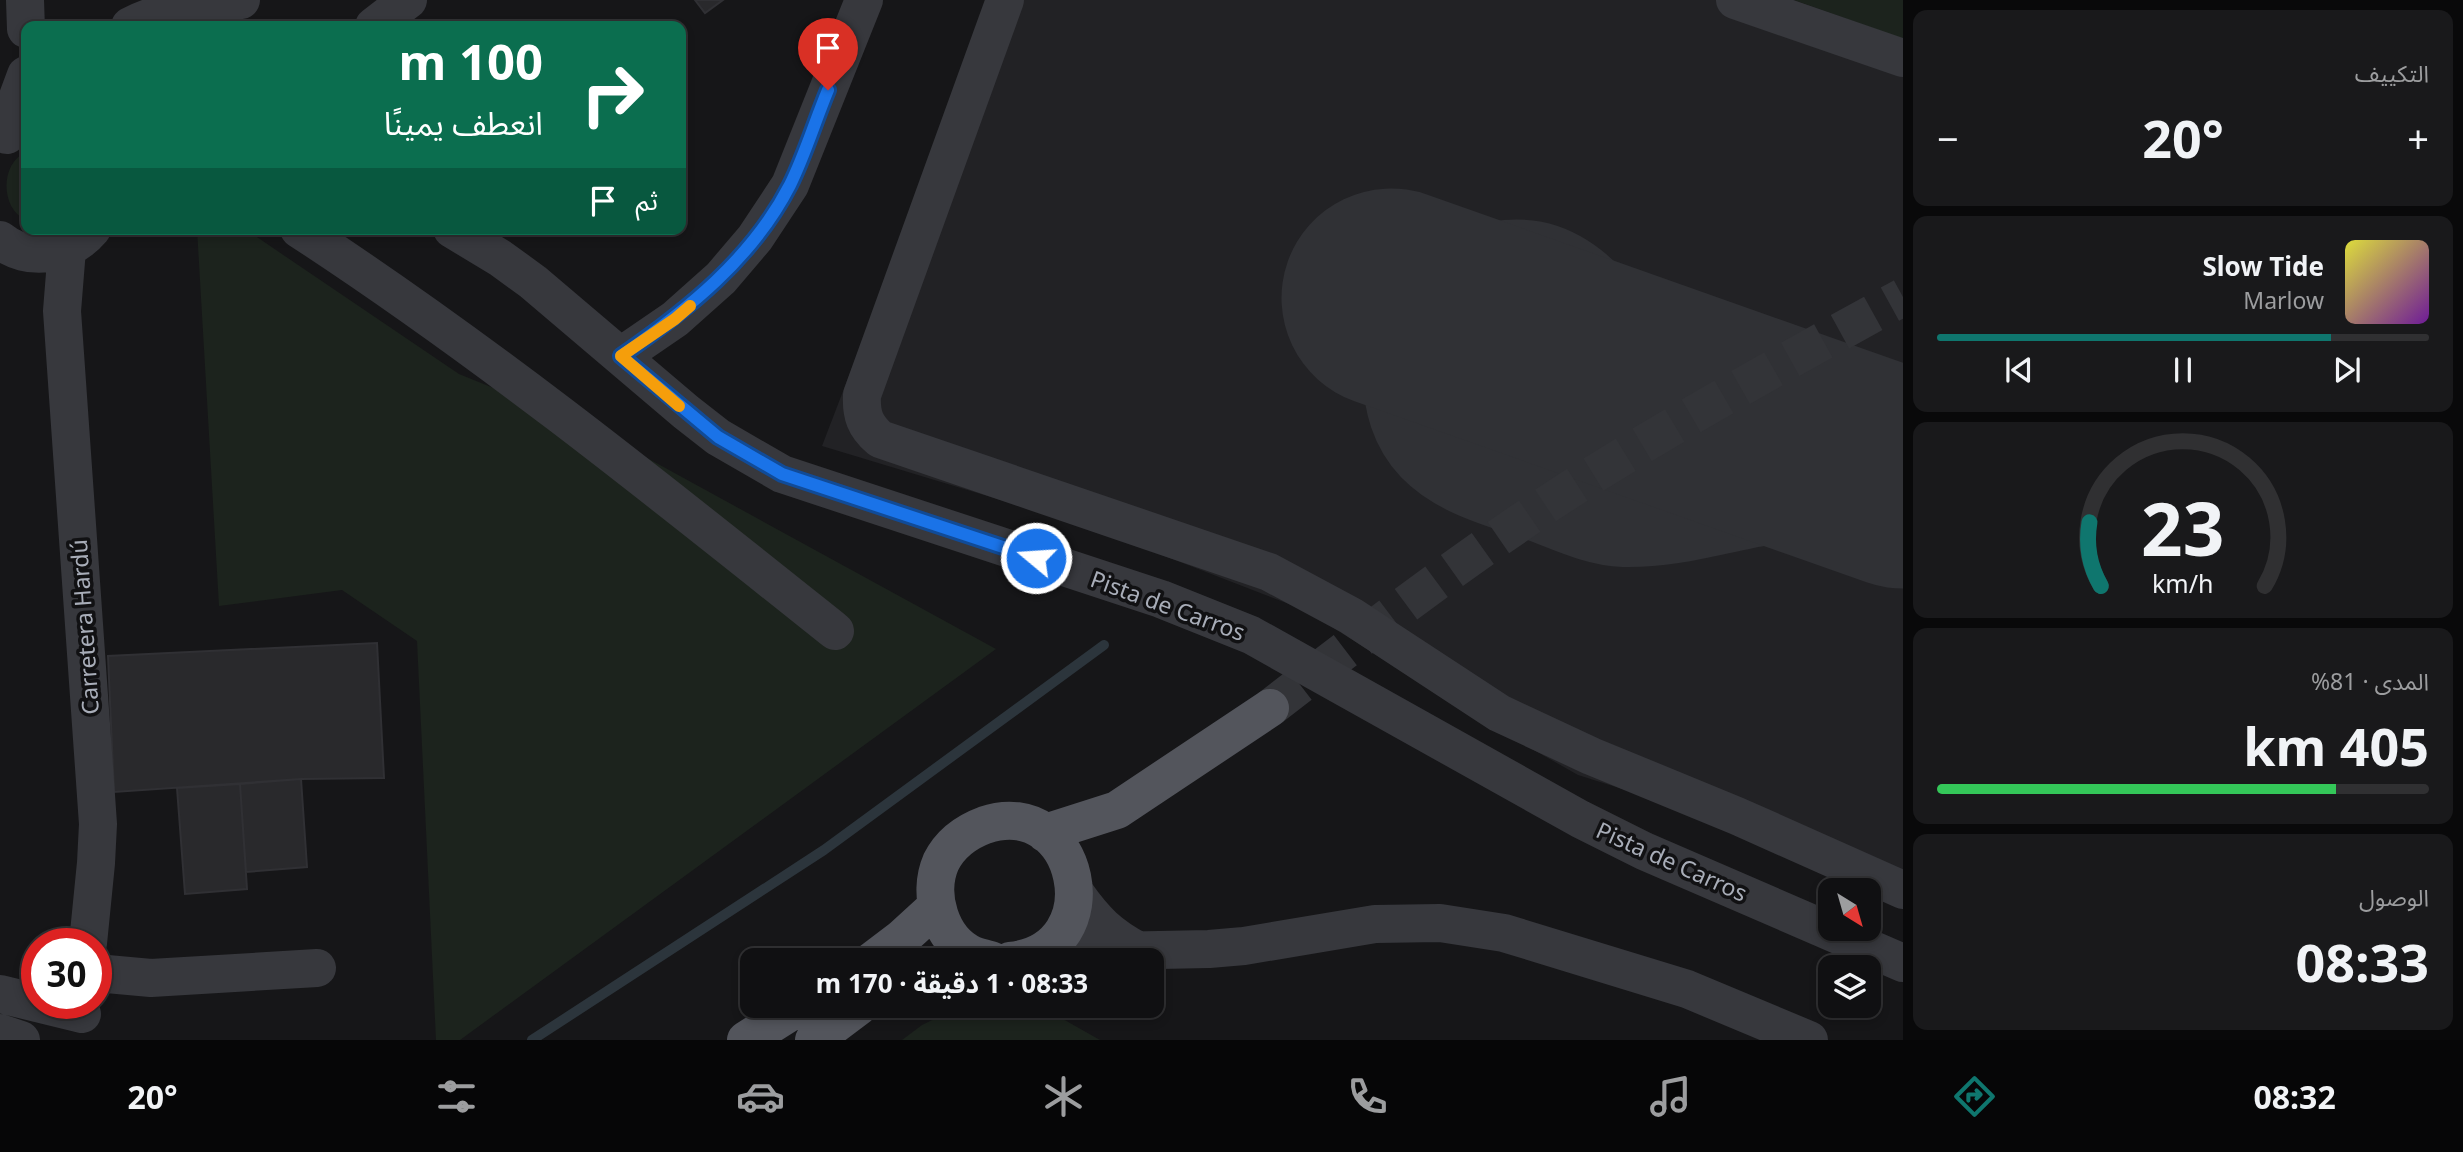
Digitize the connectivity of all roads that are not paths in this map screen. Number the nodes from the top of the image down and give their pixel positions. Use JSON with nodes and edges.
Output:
{"nodes":[{"id":1,"x":25,"y":0,"type":"edge"},
{"id":2,"x":241,"y":0,"type":"edge"},
{"id":3,"x":408,"y":0,"type":"edge"},
{"id":4,"x":864,"y":0,"type":"edge"},
{"id":5,"x":1005,"y":0,"type":"edge"},
{"id":6,"x":1735,"y":0,"type":"edge"},
{"id":7,"x":26,"y":21,"type":"edge"},
{"id":8,"x":140,"y":21,"type":"edge"},
{"id":9,"x":381,"y":21,"type":"edge"},
{"id":10,"x":1903,"y":58,"type":"edge"},
{"id":11,"x":0,"y":73,"type":"edge"},
{"id":12,"x":21,"y":73,"type":"edge"},
{"id":13,"x":21,"y":87,"type":"edge"},
{"id":14,"x":11,"y":134,"type":"edge"},
{"id":15,"x":308,"y":235,"type":"edge"},
{"id":16,"x":462,"y":235,"type":"edge"},
{"id":17,"x":79,"y":239,"type":"edge"},
{"id":18,"x":13,"y":246,"type":"edge"},
{"id":19,"x":62,"y":312,"type":"junction"},
{"id":20,"x":621,"y":356,"type":"junction"},
{"id":21,"x":835,"y":631,"type":"dead end"},
{"id":22,"x":1270,"y":708,"type":"tunnel mouth"},
{"id":23,"x":1117,"y":810,"type":"junction"},
{"id":24,"x":1045,"y":833,"type":"junction"},
{"id":25,"x":1074,"y":882,"type":"junction"},
{"id":26,"x":1903,"y":890,"type":"edge"},
{"id":27,"x":936,"y":907,"type":"junction"},
{"id":28,"x":89,"y":928,"type":"edge"},
{"id":29,"x":1049,"y":947,"type":"joint"},
{"id":30,"x":889,"y":948,"type":"edge"},
{"id":31,"x":961,"y":948,"type":"edge"},
{"id":32,"x":1072,"y":948,"type":"edge"},
{"id":33,"x":1134,"y":948,"type":"edge"},
{"id":34,"x":1164,"y":950,"type":"edge"},
{"id":35,"x":1903,"y":963,"type":"edge"},
{"id":36,"x":317,"y":968,"type":"dead end"},
{"id":37,"x":112,"y":974,"type":"edge"},
{"id":38,"x":0,"y":994,"type":"edge"},
{"id":39,"x":21,"y":1000,"type":"edge"},
{"id":40,"x":781,"y":1018,"type":"edge"},
{"id":41,"x":843,"y":1018,"type":"edge"},
{"id":42,"x":0,"y":1033,"type":"edge"},
{"id":43,"x":21,"y":1040,"type":"edge"},
{"id":44,"x":746,"y":1040,"type":"edge"},
{"id":45,"x":814,"y":1040,"type":"edge"},
{"id":46,"x":1809,"y":1040,"type":"edge"}],
"edges":[{"from":1,"to":7,"type":"street"},
{"from":2,"to":8,"type":"street"},
{"from":3,"to":9,"type":"street"},
{"from":4,"to":20,"type":"street"},
{"from":5,"to":26,"type":"street"},
{"from":6,"to":10,"type":"street"},
{"from":11,"to":12,"type":"street"},
{"from":13,"to":14,"type":"street"},
{"from":15,"to":21,"type":"street"},
{"from":16,"to":20,"type":"street","name":"Pista de Carros"},
{"from":17,"to":18,"type":"street"},
{"from":17,"to":19,"type":"street","name":"Carretera Hardú"},
{"from":18,"to":19,"type":"street","name":"Carretera Hardú"},
{"from":19,"to":28,"type":"street","name":"Carretera Hardú"},
{"from":20,"to":35,"type":"street","name":"Pista de Carros"},
{"from":22,"to":23,"type":"main road"},
{"from":23,"to":24,"type":"main road"},
{"from":23,"to":25,"type":"main road"},
{"from":24,"to":25,"type":"main road"},
{"from":24,"to":27,"type":"main road"},
{"from":25,"to":29,"type":"main road"},
{"from":25,"to":33,"type":"street"},
{"from":27,"to":30,"type":"main road"},
{"from":27,"to":31,"type":"main road"},
{"from":29,"to":32,"type":"street"},
{"from":34,"to":46,"type":"street"},
{"from":36,"to":37,"type":"street"},
{"from":38,"to":39,"type":"street"},
{"from":40,"to":44,"type":"main road"},
{"from":41,"to":45,"type":"main road"},
{"from":42,"to":43,"type":"street"}]}
